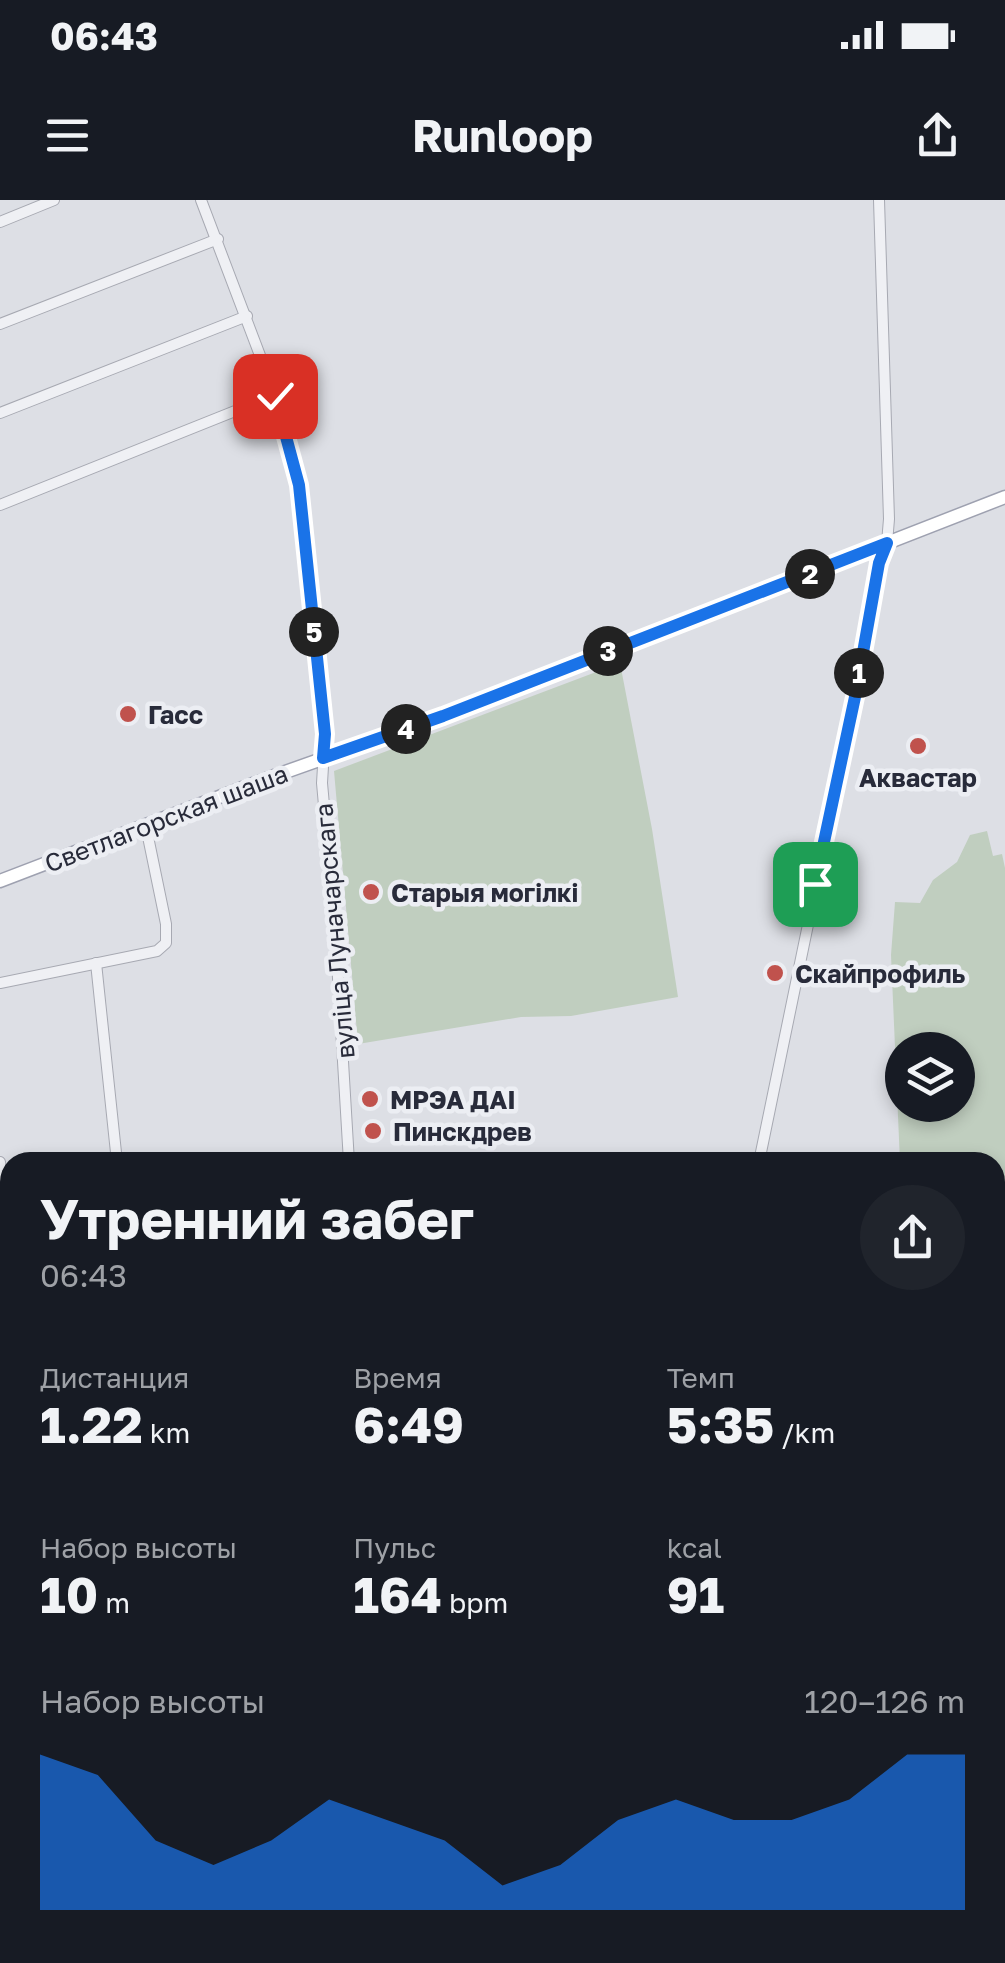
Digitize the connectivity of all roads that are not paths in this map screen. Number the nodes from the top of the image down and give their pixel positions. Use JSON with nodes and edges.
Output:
{"nodes":[{"id":1,"x":54,"y":200,"type":"edge"},
{"id":2,"x":201,"y":200,"type":"edge"},
{"id":3,"x":880,"y":200,"type":"edge"},
{"id":4,"x":27,"y":206,"type":"edge"},
{"id":5,"x":0,"y":222,"type":"edge"},
{"id":6,"x":218,"y":239,"type":"junction"},
{"id":7,"x":247,"y":316,"type":"junction"},
{"id":8,"x":0,"y":324,"type":"edge"},
{"id":9,"x":275,"y":396,"type":"junction"},
{"id":10,"x":0,"y":413,"type":"edge"},
{"id":11,"x":1005,"y":497,"type":"edge"},
{"id":12,"x":0,"y":505,"type":"edge"},
{"id":13,"x":887,"y":543,"type":"junction"},
{"id":14,"x":323,"y":758,"type":"junction"},
{"id":15,"x":146,"y":827,"type":"junction"},
{"id":16,"x":0,"y":881,"type":"edge"},
{"id":17,"x":96,"y":963,"type":"junction"},
{"id":18,"x":0,"y":984,"type":"edge"},
{"id":19,"x":117,"y":1152,"type":"edge"},
{"id":20,"x":348,"y":1152,"type":"edge"},
{"id":21,"x":761,"y":1152,"type":"edge"}],
"edges":[{"from":1,"to":4,"type":"street"},
{"from":2,"to":6,"type":"street","name":"вуліца Луначарскага"},
{"from":3,"to":13,"type":"street"},
{"from":4,"to":5,"type":"street"},
{"from":6,"to":7,"type":"street","name":"вуліца Луначарскага"},
{"from":6,"to":8,"type":"street"},
{"from":7,"to":9,"type":"street","name":"вуліца Луначарскага"},
{"from":7,"to":10,"type":"street"},
{"from":9,"to":12,"type":"street"},
{"from":9,"to":14,"type":"street","name":"вуліца Луначарскага"},
{"from":11,"to":13,"type":"main road","name":"Светлагорская шаша"},
{"from":13,"to":14,"type":"main road","name":"Светлагорская шаша"},
{"from":13,"to":21,"type":"street"},
{"from":14,"to":15,"type":"main road","name":"Светлагорская шаша"},
{"from":14,"to":20,"type":"street","name":"вуліца Луначарскага"},
{"from":15,"to":16,"type":"main road","name":"Светлагорская шаша"},
{"from":15,"to":17,"type":"street"},
{"from":17,"to":18,"type":"street"},
{"from":17,"to":19,"type":"street"}]}
